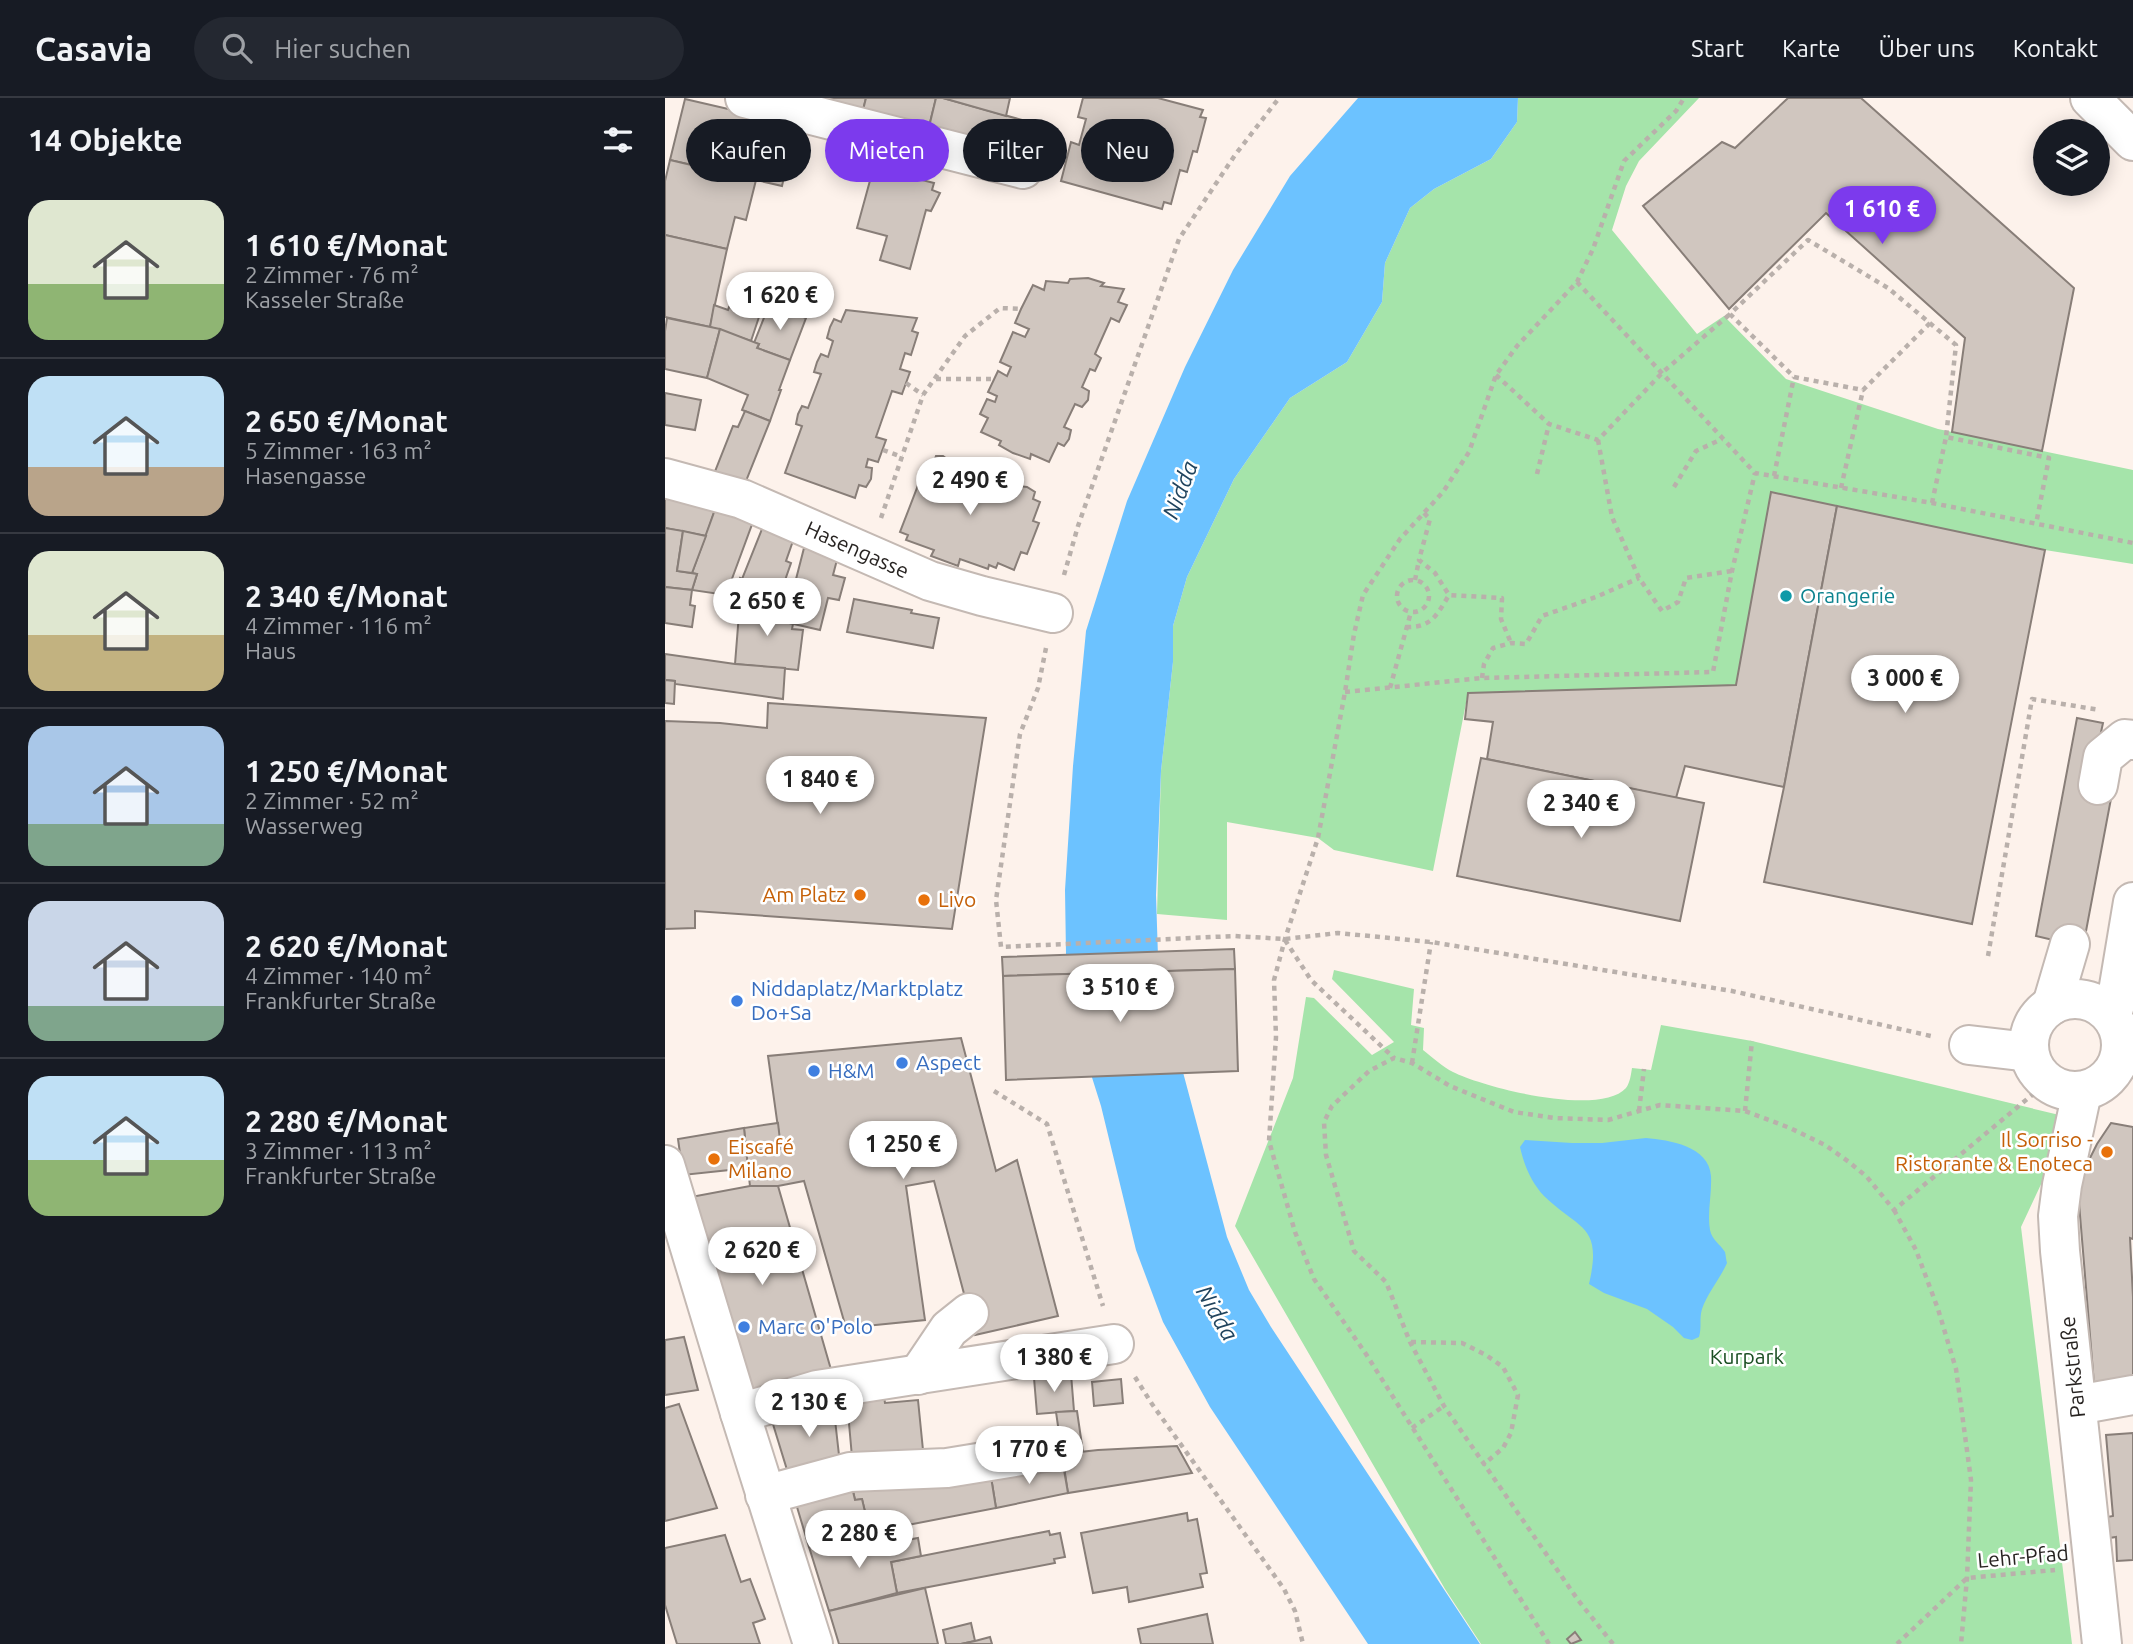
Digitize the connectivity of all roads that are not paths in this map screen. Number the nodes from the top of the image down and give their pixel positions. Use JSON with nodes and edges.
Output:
{"nodes":[{"id":1,"x":745,"y":98,"type":"edge"},
{"id":2,"x":2090,"y":98,"type":"edge"},
{"id":3,"x":2133,"y":141,"type":"edge"},
{"id":4,"x":963,"y":154,"type":"edge"},
{"id":5,"x":665,"y":478,"type":"edge"},
{"id":6,"x":1053,"y":613,"type":"road end"},
{"id":7,"x":2133,"y":740,"type":"edge"},
{"id":8,"x":2098,"y":785,"type":"dead end"},
{"id":9,"x":2133,"y":902,"type":"edge"},
{"id":10,"x":2070,"y":944,"type":"dead end"},
{"id":11,"x":2052,"y":1005,"type":"junction"},
{"id":12,"x":2112,"y":1014,"type":"junction"},
{"id":13,"x":1969,"y":1045,"type":"road end"},
{"id":14,"x":2124,"y":1071,"type":"edge"},
{"id":15,"x":2053,"y":1075,"type":"junction"},
{"id":16,"x":665,"y":1166,"type":"edge"},
{"id":17,"x":969,"y":1313,"type":"dead end"},
{"id":18,"x":1114,"y":1344,"type":"road end"},
{"id":19,"x":918,"y":1375,"type":"junction"},
{"id":20,"x":2133,"y":1395,"type":"edge"},
{"id":21,"x":2077,"y":1405,"type":"junction"},
{"id":22,"x":740,"y":1413,"type":"junction"},
{"id":23,"x":1051,"y":1451,"type":"dead end"},
{"id":24,"x":765,"y":1495,"type":"junction"},
{"id":25,"x":813,"y":1644,"type":"edge"},
{"id":26,"x":2102,"y":1644,"type":"edge"}],
"edges":[{"from":1,"to":4,"type":"street"},
{"from":2,"to":3,"type":"street"},
{"from":5,"to":6,"type":"street","name":"Hasengasse"},
{"from":7,"to":8,"type":"street"},
{"from":9,"to":12,"type":"street"},
{"from":10,"to":11,"type":"street"},
{"from":11,"to":12,"type":"street"},
{"from":11,"to":15,"type":"street"},
{"from":12,"to":14,"type":"street"},
{"from":13,"to":15,"type":"street"},
{"from":14,"to":15,"type":"street"},
{"from":15,"to":21,"type":"street","name":"Parkstraße"},
{"from":16,"to":22,"type":"street"},
{"from":17,"to":19,"type":"street"},
{"from":18,"to":19,"type":"street"},
{"from":19,"to":22,"type":"street"},
{"from":20,"to":21,"type":"street"},
{"from":21,"to":26,"type":"street","name":"Parkstraße"},
{"from":22,"to":24,"type":"street"},
{"from":23,"to":24,"type":"street"},
{"from":24,"to":25,"type":"street"}]}
